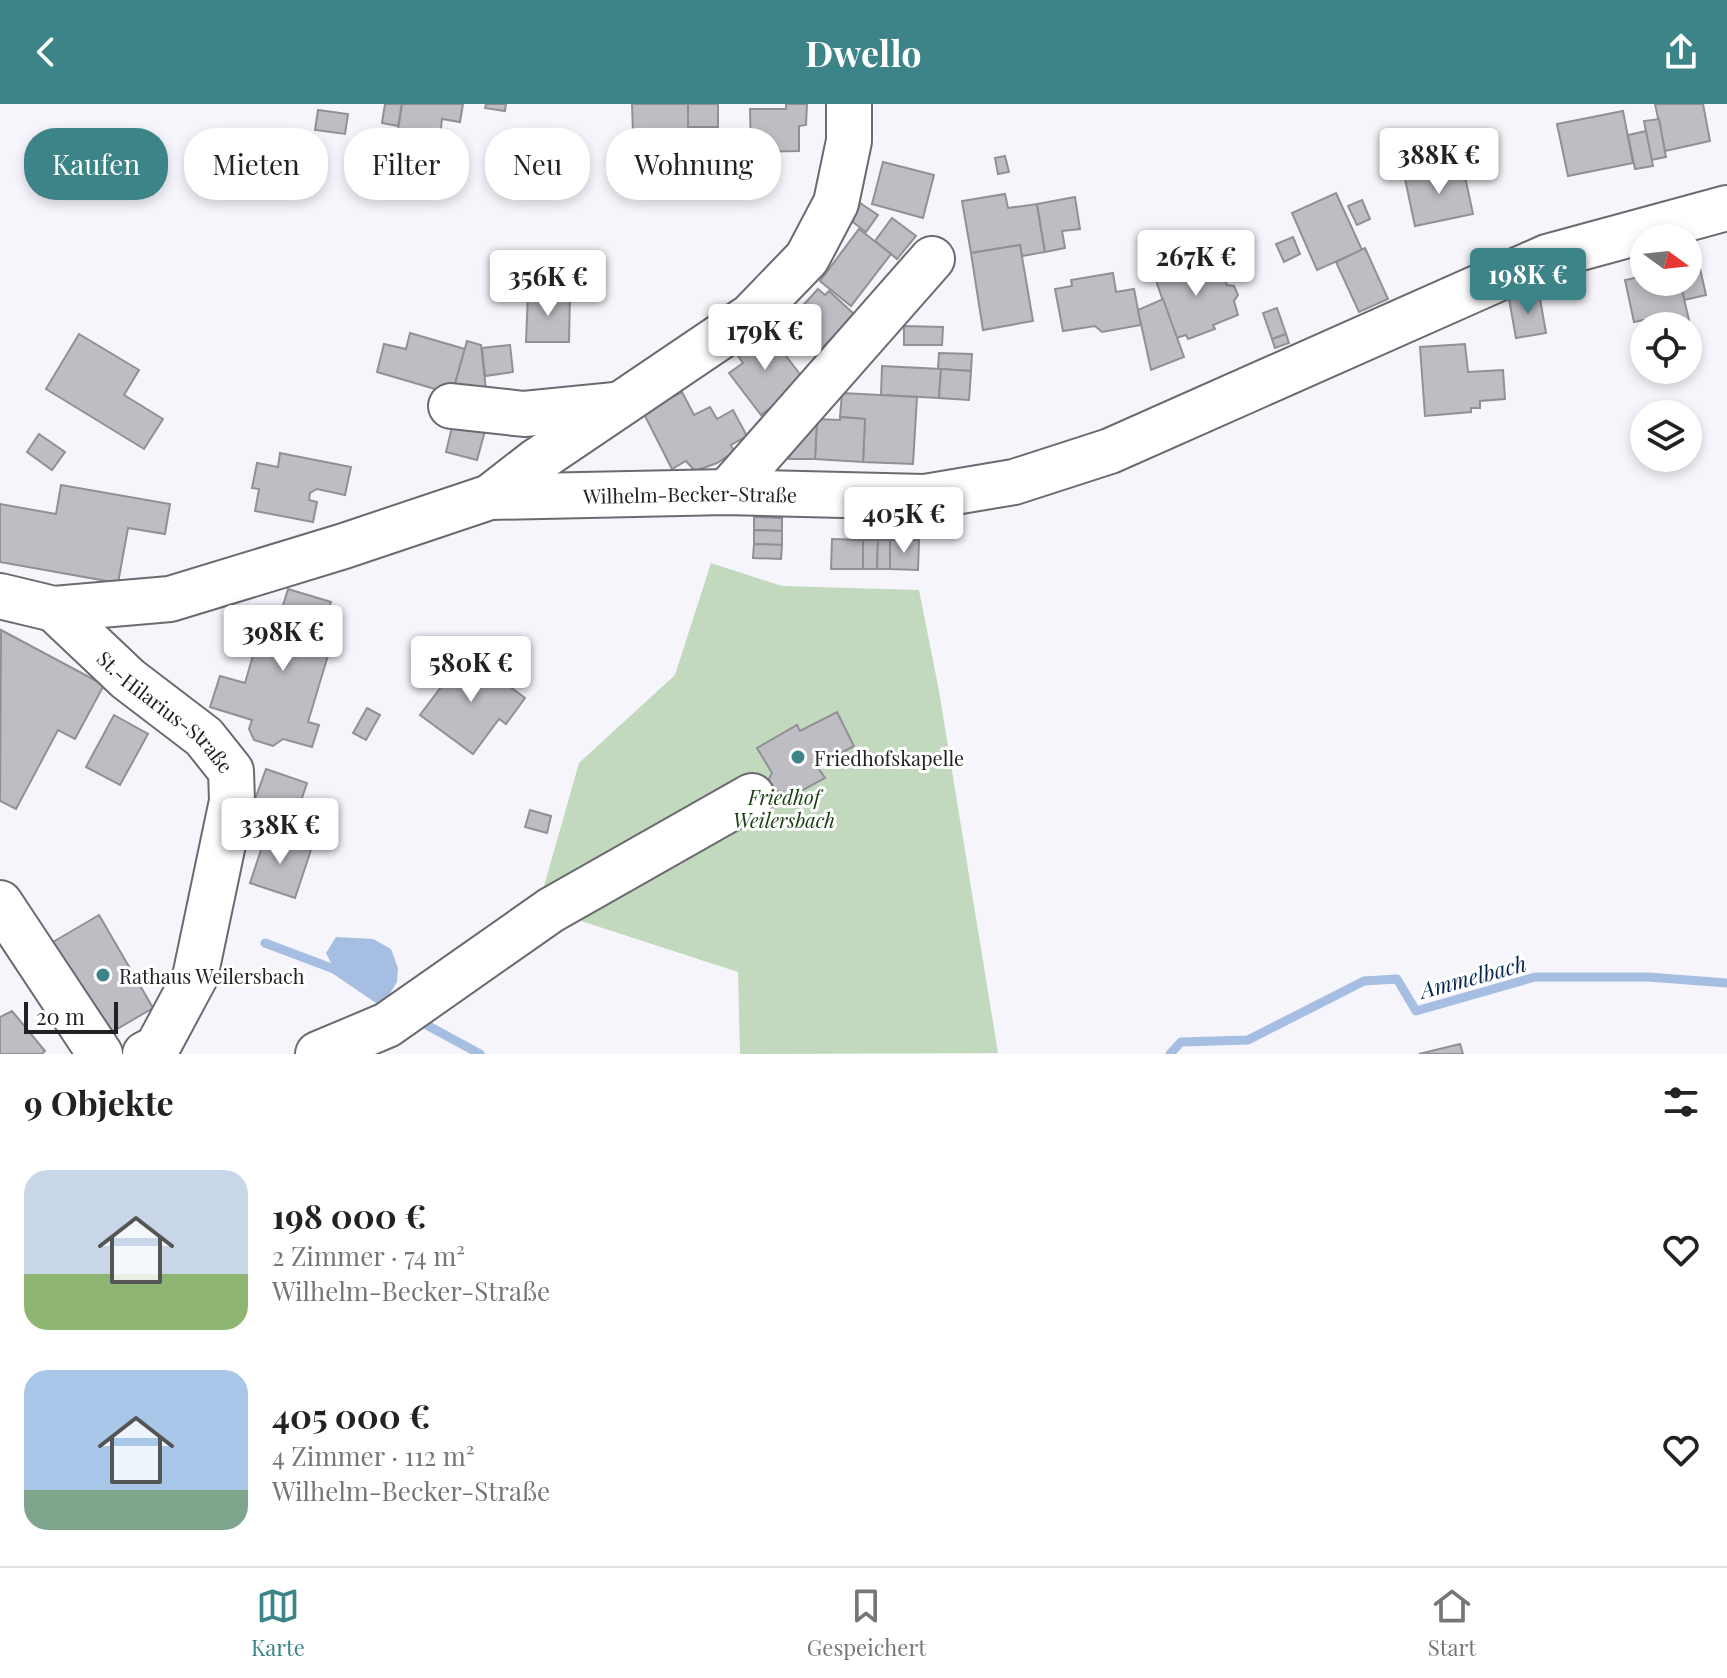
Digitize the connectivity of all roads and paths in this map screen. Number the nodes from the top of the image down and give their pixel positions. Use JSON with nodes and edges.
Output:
{"nodes":[{"id":1,"x":849,"y":104,"type":"edge"},
{"id":2,"x":1727,"y":208,"type":"edge"},
{"id":3,"x":932,"y":259,"type":"dead end"},
{"id":4,"x":620,"y":405,"type":"junction"},
{"id":5,"x":451,"y":406,"type":"dead end"},
{"id":6,"x":727,"y":492,"type":"junction"},
{"id":7,"x":490,"y":497,"type":"junction"},
{"id":8,"x":0,"y":596,"type":"edge"},
{"id":9,"x":54,"y":609,"type":"junction"},
{"id":10,"x":752,"y":796,"type":"dead end"},
{"id":11,"x":0,"y":903,"type":"edge"},
{"id":12,"x":81,"y":1042,"type":"edge"},
{"id":13,"x":165,"y":1052,"type":"edge"},
{"id":14,"x":318,"y":1054,"type":"edge"}],
"edges":[{"from":1,"to":4,"type":"street"},
{"from":2,"to":6,"type":"street","name":"Wilhelm-Becker-Straße"},
{"from":3,"to":6,"type":"street"},
{"from":4,"to":5,"type":"street"},
{"from":4,"to":7,"type":"street"},
{"from":6,"to":7,"type":"street","name":"Wilhelm-Becker-Straße"},
{"from":7,"to":9,"type":"street","name":"Wilhelm-Becker-Straße"},
{"from":8,"to":9,"type":"street","name":"Wilhelm-Becker-Straße"},
{"from":9,"to":13,"type":"street","name":"St.-Hilarius-Straße"},
{"from":10,"to":14,"type":"street"},
{"from":11,"to":12,"type":"street"}]}
